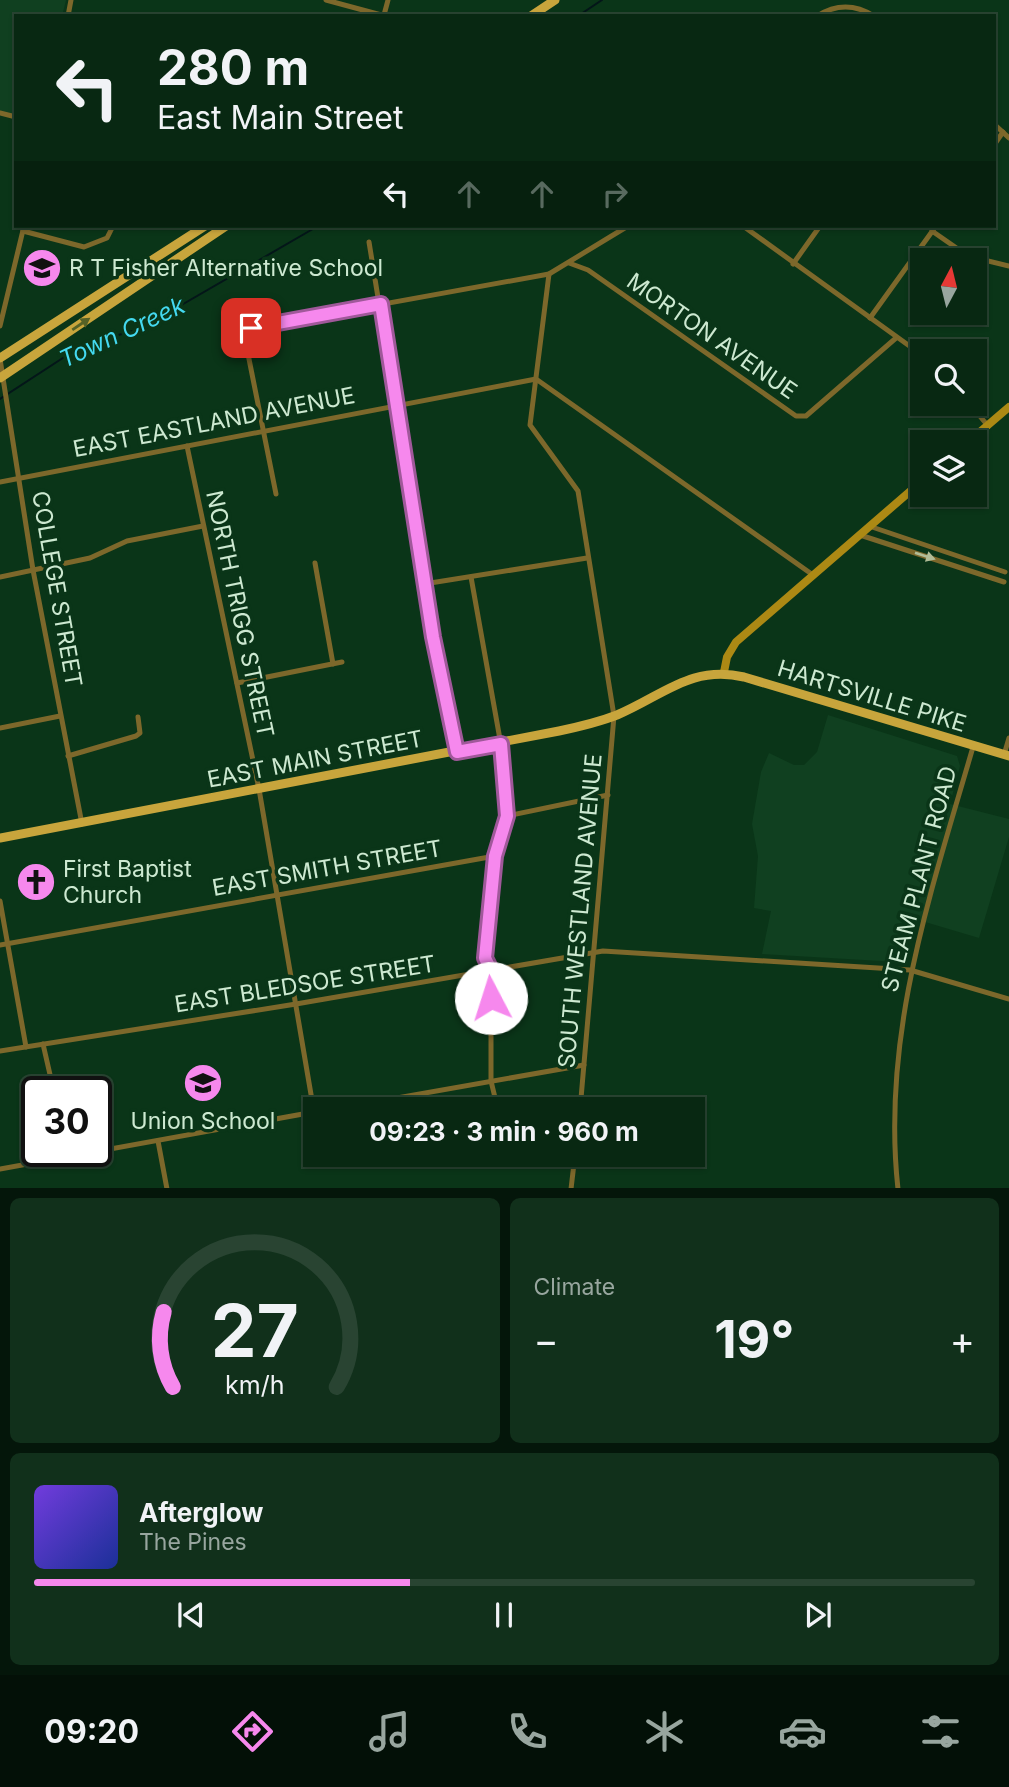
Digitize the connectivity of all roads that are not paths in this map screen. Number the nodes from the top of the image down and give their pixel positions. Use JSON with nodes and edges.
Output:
{"nodes":[{"id":1,"x":326,"y":0,"type":"edge"},
{"id":2,"x":555,"y":0,"type":"edge"},
{"id":3,"x":381,"y":14,"type":"edge"},
{"id":4,"x":534,"y":14,"type":"edge"},
{"id":5,"x":821,"y":14,"type":"edge"},
{"id":6,"x":871,"y":14,"type":"edge"},
{"id":7,"x":996,"y":126,"type":"edge"},
{"id":8,"x":1003,"y":132,"type":"junction"},
{"id":9,"x":1009,"y":138,"type":"edge"},
{"id":10,"x":996,"y":142,"type":"edge"},
{"id":11,"x":24,"y":228,"type":"edge"},
{"id":12,"x":112,"y":228,"type":"edge"},
{"id":13,"x":202,"y":228,"type":"edge"},
{"id":14,"x":223,"y":228,"type":"edge"},
{"id":15,"x":625,"y":228,"type":"edge"},
{"id":16,"x":746,"y":228,"type":"edge"},
{"id":17,"x":819,"y":228,"type":"edge"},
{"id":18,"x":934,"y":229,"type":"edge"},
{"id":19,"x":369,"y":242,"type":"dead end"},
{"id":20,"x":569,"y":263,"type":"junction"},
{"id":21,"x":793,"y":264,"type":"junction"},
{"id":22,"x":1009,"y":267,"type":"edge"},
{"id":23,"x":549,"y":274,"type":"junction"},
{"id":24,"x":381,"y":304,"type":"junction"},
{"id":25,"x":1,"y":307,"type":"edge"},
{"id":26,"x":870,"y":318,"type":"junction"},
{"id":27,"x":0,"y":326,"type":"edge"},
{"id":28,"x":896,"y":338,"type":"junction"},
{"id":29,"x":910,"y":347,"type":"edge"},
{"id":30,"x":0,"y":358,"type":"edge"},
{"id":31,"x":2,"y":377,"type":"edge"},
{"id":32,"x":536,"y":379,"type":"junction"},
{"id":33,"x":398,"y":405,"type":"junction"},
{"id":34,"x":1009,"y":407,"type":"edge"},
{"id":35,"x":980,"y":416,"type":"edge"},
{"id":36,"x":988,"y":426,"type":"junction"},
{"id":37,"x":983,"y":430,"type":"edge"},
{"id":38,"x":262,"y":431,"type":"junction"},
{"id":39,"x":187,"y":446,"type":"junction"},
{"id":40,"x":20,"y":477,"type":"junction"},
{"id":41,"x":0,"y":482,"type":"edge"},
{"id":42,"x":910,"y":491,"type":"edge"},
{"id":43,"x":276,"y":494,"type":"dead end"},
{"id":44,"x":203,"y":526,"type":"junction"},
{"id":45,"x":869,"y":526,"type":"junction"},
{"id":46,"x":860,"y":535,"type":"junction"},
{"id":47,"x":587,"y":558,"type":"junction"},
{"id":48,"x":314,"y":563,"type":"dead end"},
{"id":49,"x":33,"y":570,"type":"junction"},
{"id":50,"x":1005,"y":572,"type":"dead end"},
{"id":51,"x":813,"y":575,"type":"junction"},
{"id":52,"x":0,"y":577,"type":"edge"},
{"id":53,"x":471,"y":577,"type":"junction"},
{"id":54,"x":1004,"y":582,"type":"dead end"},
{"id":55,"x":424,"y":584,"type":"junction"},
{"id":56,"x":342,"y":662,"type":"dead end"},
{"id":57,"x":333,"y":664,"type":"junction"},
{"id":58,"x":724,"y":672,"type":"junction"},
{"id":59,"x":237,"y":683,"type":"junction"},
{"id":60,"x":60,"y":716,"type":"junction"},
{"id":61,"x":614,"y":716,"type":"junction"},
{"id":62,"x":138,"y":717,"type":"dead end"},
{"id":63,"x":0,"y":728,"type":"edge"},
{"id":64,"x":1009,"y":738,"type":"edge"},
{"id":65,"x":501,"y":744,"type":"junction"},
{"id":66,"x":973,"y":747,"type":"junction"},
{"id":67,"x":457,"y":752,"type":"junction"},
{"id":68,"x":68,"y":756,"type":"junction"},
{"id":69,"x":1006,"y":756,"type":"edge"},
{"id":70,"x":259,"y":789,"type":"junction"},
{"id":71,"x":608,"y":795,"type":"junction"},
{"id":72,"x":507,"y":816,"type":"junction"},
{"id":73,"x":82,"y":824,"type":"junction"},
{"id":74,"x":0,"y":838,"type":"edge"},
{"id":75,"x":495,"y":856,"type":"junction"},
{"id":76,"x":276,"y":894,"type":"junction"},
{"id":77,"x":0,"y":901,"type":"edge"},
{"id":78,"x":7,"y":943,"type":"junction"},
{"id":79,"x":0,"y":945,"type":"edge"},
{"id":80,"x":593,"y":952,"type":"junction"},
{"id":81,"x":491,"y":970,"type":"junction"},
{"id":82,"x":910,"y":970,"type":"junction"},
{"id":83,"x":1009,"y":999,"type":"edge"},
{"id":84,"x":296,"y":1004,"type":"junction"},
{"id":85,"x":43,"y":1044,"type":"junction"},
{"id":86,"x":26,"y":1047,"type":"junction"},
{"id":87,"x":0,"y":1051,"type":"edge"},
{"id":88,"x":584,"y":1065,"type":"junction"},
{"id":89,"x":50,"y":1076,"type":"edge"},
{"id":90,"x":491,"y":1081,"type":"junction"},
{"id":91,"x":312,"y":1097,"type":"edge"},
{"id":92,"x":402,"y":1097,"type":"edge"},
{"id":93,"x":495,"y":1097,"type":"edge"},
{"id":94,"x":581,"y":1097,"type":"edge"},
{"id":95,"x":303,"y":1114,"type":"edge"},
{"id":96,"x":158,"y":1141,"type":"junction"},
{"id":97,"x":112,"y":1148,"type":"edge"},
{"id":98,"x":21,"y":1164,"type":"edge"},
{"id":99,"x":575,"y":1167,"type":"edge"},
{"id":100,"x":0,"y":1169,"type":"edge"},
{"id":101,"x":167,"y":1188,"type":"edge"},
{"id":102,"x":571,"y":1188,"type":"edge"},
{"id":103,"x":898,"y":1188,"type":"edge"}],
"edges":[{"from":1,"to":3,"type":"street"},
{"from":2,"to":4,"type":"main road"},
{"from":5,"to":6,"type":"street"},
{"from":7,"to":8,"type":"street"},
{"from":8,"to":9,"type":"street"},
{"from":8,"to":10,"type":"street"},
{"from":11,"to":12,"type":"street"},
{"from":11,"to":25,"type":"street"},
{"from":13,"to":30,"type":"main road"},
{"from":31,"to":14,"type":"main road","one_way":true},
{"from":15,"to":20,"type":"street"},
{"from":16,"to":21,"type":"street"},
{"from":17,"to":21,"type":"street"},
{"from":18,"to":22,"type":"street"},
{"from":18,"to":26,"type":"street"},
{"from":19,"to":24,"type":"street"},
{"from":20,"to":23,"type":"street"},
{"from":20,"to":28,"type":"street","name":"MORTON AVENUE"},
{"from":21,"to":26,"type":"street"},
{"from":23,"to":24,"type":"street"},
{"from":23,"to":32,"type":"street","name":"SOUTH WESTLAND AVENUE"},
{"from":24,"to":33,"type":"street"},
{"from":24,"to":38,"type":"street"},
{"from":25,"to":27,"type":"street"},
{"from":26,"to":28,"type":"street"},
{"from":28,"to":29,"type":"street"},
{"from":30,"to":31,"type":"street","name":"COLLEGE STREET"},
{"from":31,"to":40,"type":"street","name":"COLLEGE STREET"},
{"from":32,"to":33,"type":"street","name":"EAST EASTLAND AVENUE"},
{"from":32,"to":47,"type":"street","name":"SOUTH WESTLAND AVENUE"},
{"from":32,"to":51,"type":"street"},
{"from":33,"to":38,"type":"street","name":"EAST EASTLAND AVENUE"},
{"from":33,"to":55,"type":"street"},
{"from":34,"to":36,"type":"street"},
{"from":35,"to":36,"type":"street"},
{"from":36,"to":37,"type":"street"},
{"from":38,"to":39,"type":"street","name":"EAST EASTLAND AVENUE"},
{"from":38,"to":43,"type":"street"},
{"from":39,"to":40,"type":"street","name":"EAST EASTLAND AVENUE"},
{"from":39,"to":44,"type":"street","name":"NORTH TRIGG STREET"},
{"from":40,"to":41,"type":"street","name":"EAST EASTLAND AVENUE"},
{"from":40,"to":49,"type":"street","name":"COLLEGE STREET"},
{"from":42,"to":45,"type":"street"},
{"from":44,"to":49,"type":"street"},
{"from":44,"to":59,"type":"street","name":"NORTH TRIGG STREET"},
{"from":45,"to":46,"type":"street"},
{"from":45,"to":50,"type":"street"},
{"from":46,"to":51,"type":"street"},
{"from":46,"to":54,"type":"street","one_way":true},
{"from":47,"to":53,"type":"street"},
{"from":47,"to":61,"type":"street","name":"SOUTH WESTLAND AVENUE"},
{"from":48,"to":57,"type":"street"},
{"from":49,"to":52,"type":"street"},
{"from":49,"to":60,"type":"street","name":"COLLEGE STREET"},
{"from":51,"to":58,"type":"street"},
{"from":53,"to":55,"type":"street"},
{"from":53,"to":65,"type":"street"},
{"from":55,"to":67,"type":"street"},
{"from":56,"to":57,"type":"street"},
{"from":57,"to":59,"type":"street"},
{"from":58,"to":61,"type":"main road","name":"EAST MAIN STREET"},
{"from":58,"to":66,"type":"main road","name":"HARTSVILLE PIKE"},
{"from":59,"to":70,"type":"street","name":"NORTH TRIGG STREET"},
{"from":60,"to":63,"type":"street"},
{"from":60,"to":68,"type":"street","name":"COLLEGE STREET"},
{"from":61,"to":65,"type":"main road","name":"EAST MAIN STREET"},
{"from":61,"to":71,"type":"street","name":"SOUTH WESTLAND AVENUE"},
{"from":62,"to":68,"type":"street"},
{"from":64,"to":69,"type":"street"},
{"from":65,"to":67,"type":"main road","name":"EAST MAIN STREET"},
{"from":65,"to":72,"type":"street"},
{"from":66,"to":69,"type":"main road","name":"HARTSVILLE PIKE"},
{"from":66,"to":82,"type":"street","name":"STEAM PLANT ROAD"},
{"from":67,"to":70,"type":"main road","name":"EAST MAIN STREET"},
{"from":68,"to":73,"type":"street","name":"COLLEGE STREET"},
{"from":70,"to":73,"type":"main road","name":"EAST MAIN STREET"},
{"from":70,"to":76,"type":"street","name":"NORTH TRIGG STREET"},
{"from":71,"to":72,"type":"street"},
{"from":71,"to":80,"type":"street","name":"SOUTH WESTLAND AVENUE"},
{"from":72,"to":75,"type":"street"},
{"from":73,"to":74,"type":"main road","name":"EAST MAIN STREET"},
{"from":75,"to":76,"type":"street","name":"EAST SMITH STREET"},
{"from":75,"to":81,"type":"street"},
{"from":76,"to":78,"type":"street","name":"EAST SMITH STREET"},
{"from":76,"to":84,"type":"street","name":"NORTH TRIGG STREET"},
{"from":77,"to":78,"type":"street"},
{"from":78,"to":79,"type":"street","name":"EAST SMITH STREET"},
{"from":78,"to":86,"type":"street"},
{"from":80,"to":81,"type":"street","name":"EAST BLEDSOE STREET"},
{"from":80,"to":82,"type":"street","name":"EAST BLEDSOE STREET"},
{"from":80,"to":88,"type":"street","name":"SOUTH WESTLAND AVENUE"},
{"from":81,"to":84,"type":"street","name":"EAST BLEDSOE STREET"},
{"from":81,"to":90,"type":"street"},
{"from":82,"to":83,"type":"street","name":"EAST BLEDSOE STREET"},
{"from":82,"to":103,"type":"street","name":"STEAM PLANT ROAD"},
{"from":84,"to":85,"type":"street","name":"EAST BLEDSOE STREET"},
{"from":84,"to":91,"type":"street","name":"NORTH TRIGG STREET"},
{"from":85,"to":86,"type":"street","name":"EAST BLEDSOE STREET"},
{"from":85,"to":89,"type":"street"},
{"from":86,"to":87,"type":"street","name":"EAST BLEDSOE STREET"},
{"from":88,"to":90,"type":"street"},
{"from":88,"to":94,"type":"street","name":"SOUTH WESTLAND AVENUE"},
{"from":90,"to":92,"type":"street"},
{"from":90,"to":93,"type":"street"},
{"from":95,"to":96,"type":"street"},
{"from":96,"to":97,"type":"street"},
{"from":96,"to":101,"type":"street"},
{"from":98,"to":100,"type":"street"},
{"from":99,"to":102,"type":"street"}]}
